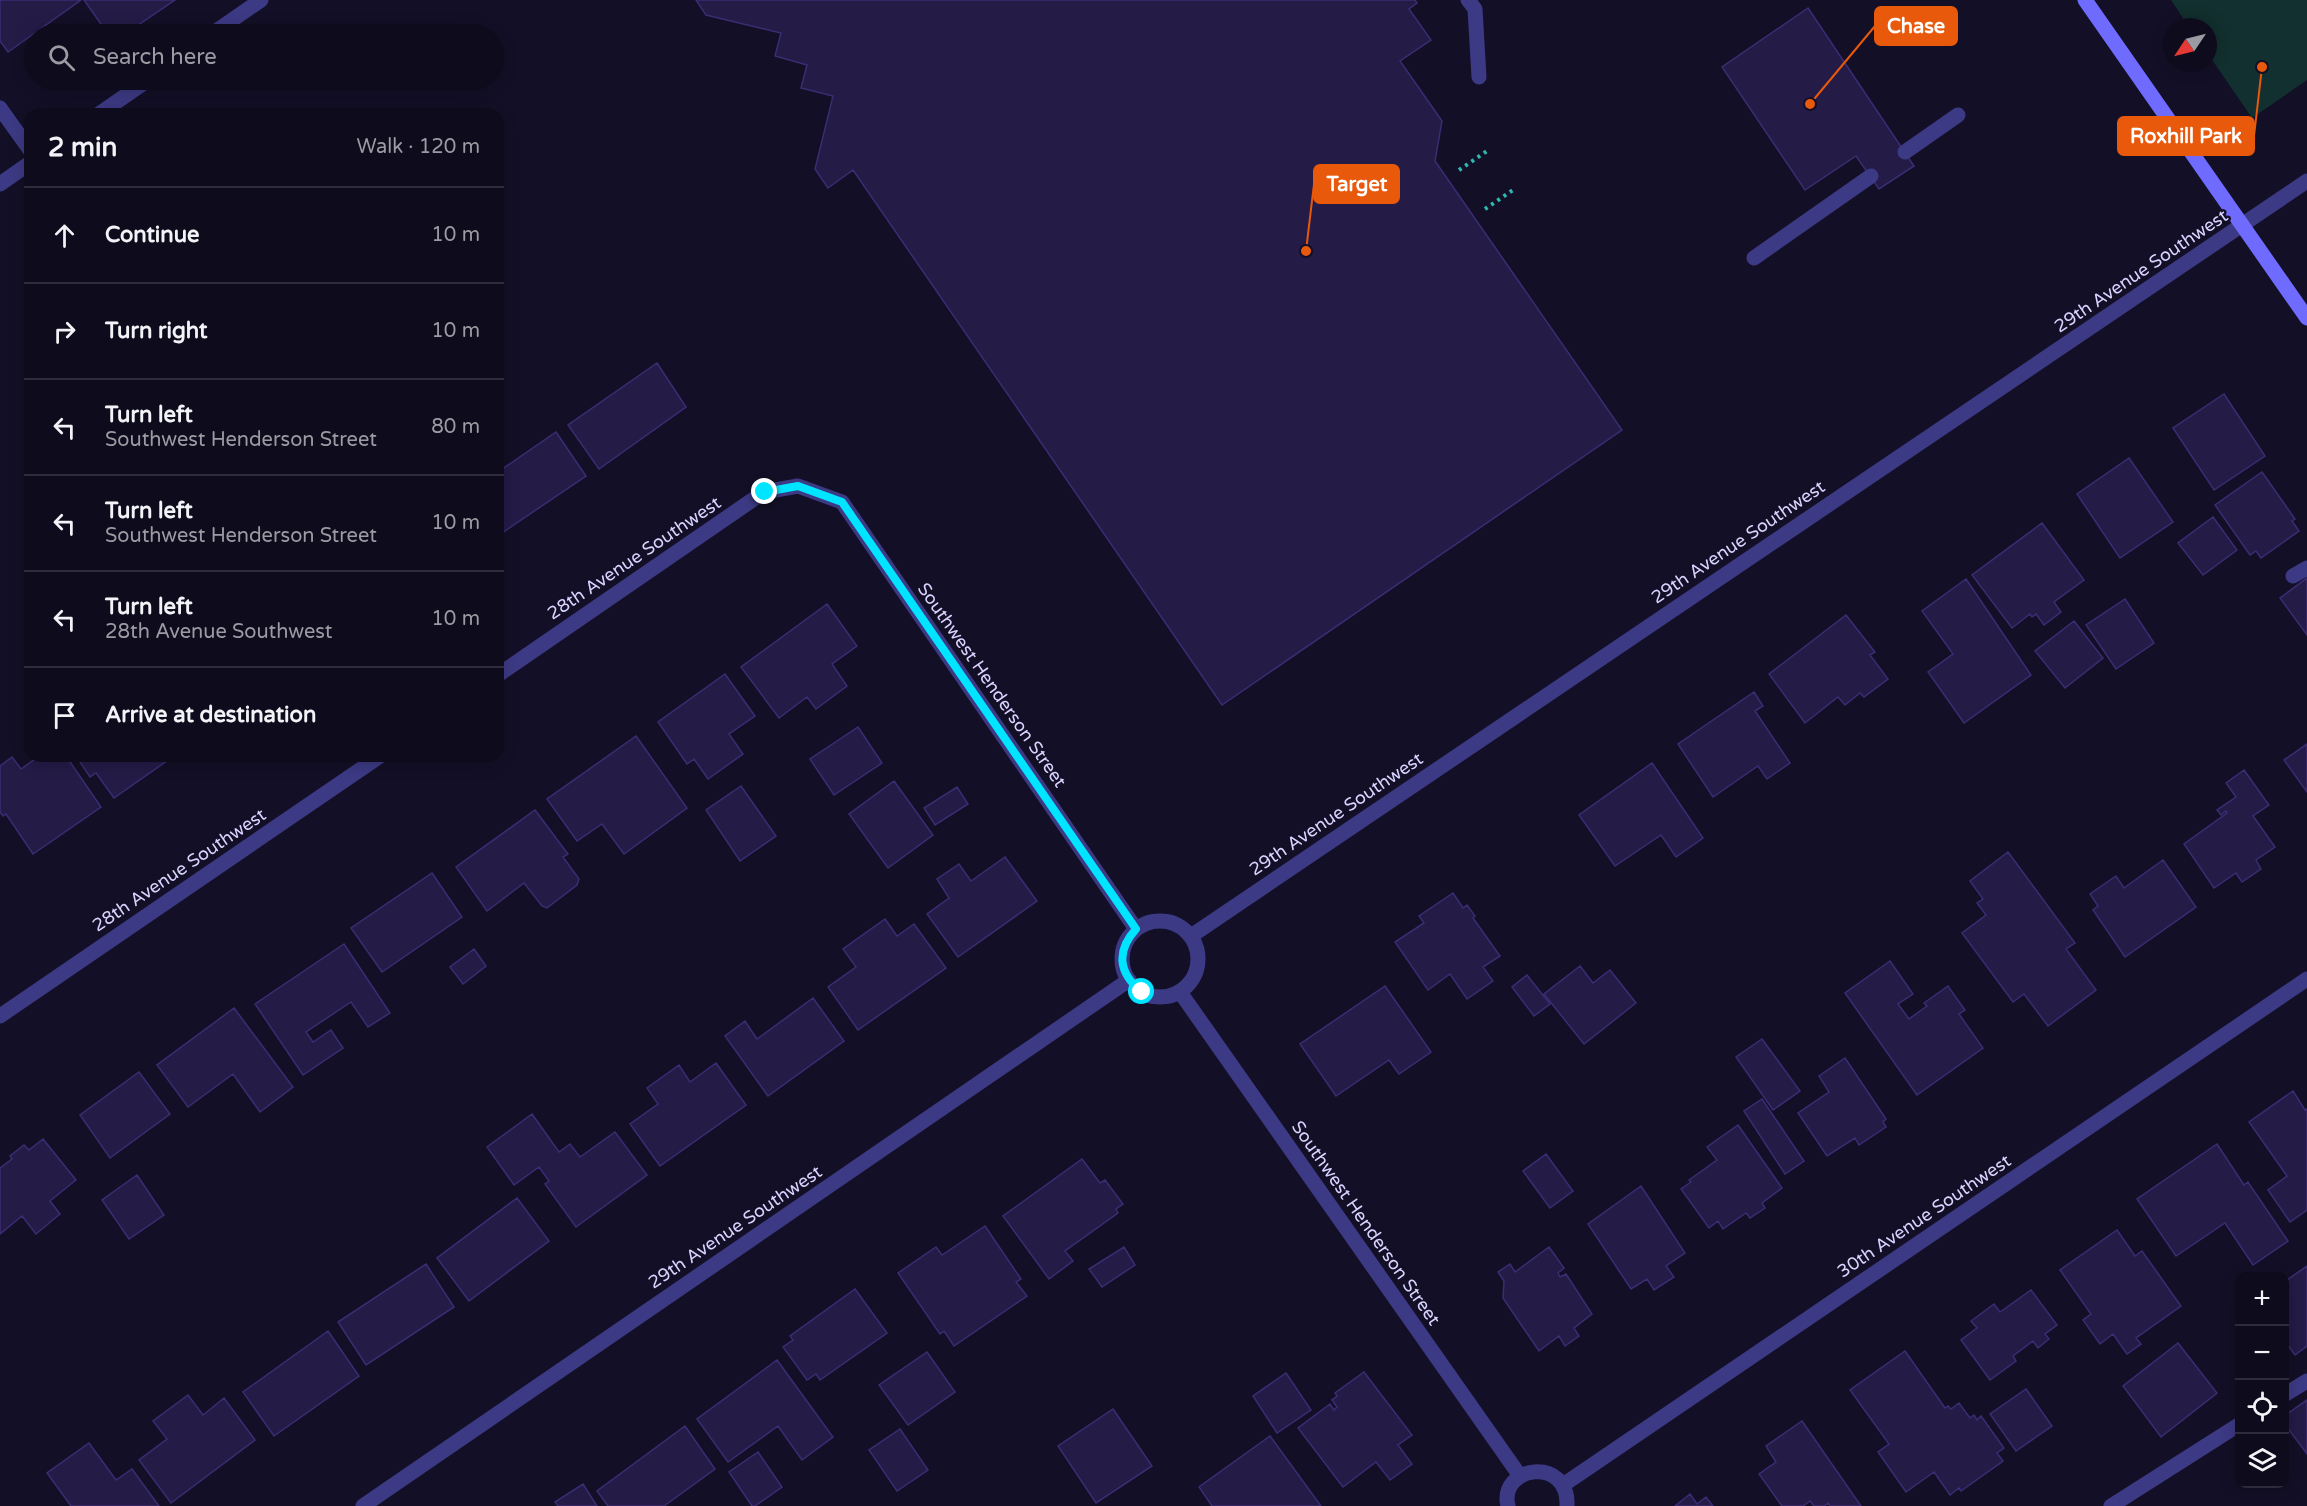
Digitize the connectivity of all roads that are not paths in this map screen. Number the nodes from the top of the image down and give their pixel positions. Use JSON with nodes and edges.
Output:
{"nodes":[{"id":1,"x":261,"y":0,"type":"edge"},
{"id":2,"x":1468,"y":0,"type":"edge"},
{"id":3,"x":2085,"y":0,"type":"edge"},
{"id":4,"x":226,"y":24,"type":"edge"},
{"id":5,"x":1479,"y":77,"type":"dead end"},
{"id":6,"x":134,"y":90,"type":"edge"},
{"id":7,"x":0,"y":108,"type":"edge"},
{"id":8,"x":108,"y":108,"type":"edge"},
{"id":9,"x":1958,"y":115,"type":"dead end"},
{"id":10,"x":24,"y":142,"type":"edge"},
{"id":11,"x":1905,"y":152,"type":"dead end"},
{"id":12,"x":24,"y":167,"type":"edge"},
{"id":13,"x":1870,"y":176,"type":"dead end"},
{"id":14,"x":2307,"y":181,"type":"edge"},
{"id":15,"x":0,"y":184,"type":"edge"},
{"id":16,"x":2244,"y":225,"type":"junction"},
{"id":17,"x":1754,"y":258,"type":"dead end"},
{"id":18,"x":2307,"y":318,"type":"edge"},
{"id":19,"x":798,"y":486,"type":"joint"},
{"id":20,"x":2307,"y":568,"type":"edge"},
{"id":21,"x":2293,"y":576,"type":"dead end"},
{"id":22,"x":504,"y":671,"type":"edge"},
{"id":23,"x":371,"y":762,"type":"edge"},
{"id":24,"x":1136,"y":929,"type":"junction"},
{"id":25,"x":1191,"y":936,"type":"junction"},
{"id":26,"x":2307,"y":979,"type":"edge"},
{"id":27,"x":1129,"y":980,"type":"junction"},
{"id":28,"x":1180,"y":992,"type":"junction"},
{"id":29,"x":0,"y":1017,"type":"edge"},
{"id":30,"x":2307,"y":1381,"type":"edge"},
{"id":31,"x":2289,"y":1392,"type":"edge"},
{"id":32,"x":2235,"y":1427,"type":"edge"},
{"id":33,"x":1520,"y":1476,"type":"junction"},
{"id":34,"x":1563,"y":1485,"type":"junction"},
{"id":35,"x":363,"y":1506,"type":"edge"},
{"id":36,"x":1508,"y":1506,"type":"edge"},
{"id":37,"x":1567,"y":1506,"type":"edge"},
{"id":38,"x":2112,"y":1506,"type":"edge"}],
"edges":[{"from":1,"to":4,"type":"street"},
{"from":2,"to":5,"type":"street"},
{"from":3,"to":16,"type":"street"},
{"from":6,"to":8,"type":"street"},
{"from":7,"to":10,"type":"street"},
{"from":9,"to":11,"type":"street"},
{"from":12,"to":15,"type":"street"},
{"from":13,"to":17,"type":"street"},
{"from":14,"to":16,"type":"street","name":"29th Avenue Southwest"},
{"from":16,"to":18,"type":"street"},
{"from":16,"to":25,"type":"street","name":"29th Avenue Southwest"},
{"from":19,"to":22,"type":"street","name":"28th Avenue Southwest"},
{"from":19,"to":24,"type":"street","name":"Southwest Henderson Street"},
{"from":20,"to":21,"type":"street"},
{"from":23,"to":29,"type":"street","name":"28th Avenue Southwest"},
{"from":24,"to":25,"type":"street"},
{"from":24,"to":27,"type":"street"},
{"from":25,"to":28,"type":"street"},
{"from":26,"to":34,"type":"street","name":"30th Avenue Southwest"},
{"from":27,"to":28,"type":"street"},
{"from":27,"to":35,"type":"street","name":"29th Avenue Southwest"},
{"from":28,"to":33,"type":"street","name":"Southwest Henderson Street"},
{"from":30,"to":31,"type":"street"},
{"from":32,"to":38,"type":"street"},
{"from":33,"to":34,"type":"street"},
{"from":33,"to":36,"type":"street"},
{"from":34,"to":37,"type":"street"}]}
